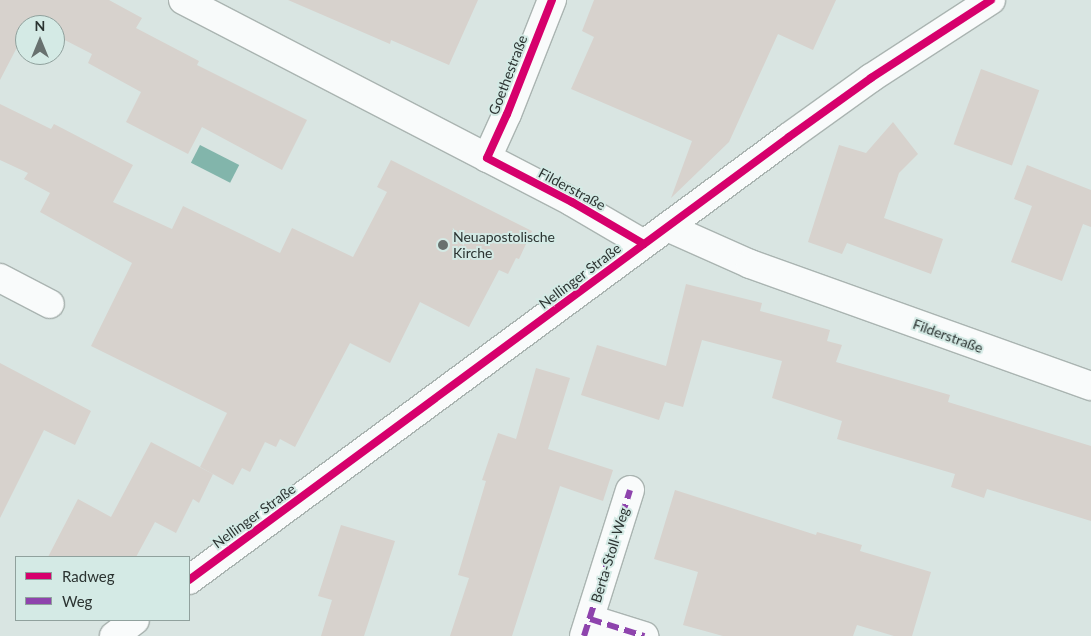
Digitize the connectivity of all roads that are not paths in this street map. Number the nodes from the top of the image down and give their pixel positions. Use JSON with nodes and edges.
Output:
{"nodes":[{"id":1,"x":183,"y":0,"type":"edge"},
{"id":2,"x":552,"y":0,"type":"edge"},
{"id":3,"x":991,"y":0,"type":"edge"},
{"id":4,"x":487,"y":158,"type":"junction"},
{"id":5,"x":668,"y":227,"type":"junction"},
{"id":6,"x":644,"y":244,"type":"junction"},
{"id":7,"x":0,"y":278,"type":"edge"},
{"id":8,"x":50,"y":304,"type":"dead end"},
{"id":9,"x":1091,"y":386,"type":"edge"},
{"id":10,"x":630,"y":490,"type":"dead end"},
{"id":11,"x":190,"y":579,"type":"edge"},
{"id":12,"x":134,"y":621,"type":"edge"},
{"id":13,"x":587,"y":628,"type":"edge"},
{"id":14,"x":114,"y":636,"type":"edge"},
{"id":15,"x":644,"y":636,"type":"edge"}],
"edges":[{"from":1,"to":4,"type":"street","name":"Filderstraße"},
{"from":2,"to":4,"type":"street","name":"Goethestraße"},
{"from":3,"to":5,"type":"street","name":"Nellinger Straße"},
{"from":4,"to":6,"type":"street","name":"Filderstraße"},
{"from":5,"to":6,"type":"street","name":"Nellinger Straße"},
{"from":5,"to":9,"type":"street","name":"Filderstraße"},
{"from":6,"to":11,"type":"street","name":"Nellinger Straße"},
{"from":7,"to":8,"type":"street"},
{"from":10,"to":13,"type":"street","name":"Berta-Stoll-Weg"},
{"from":12,"to":14,"type":"street"},
{"from":13,"to":15,"type":"street","name":"Berta-Stoll-Weg"}]}
